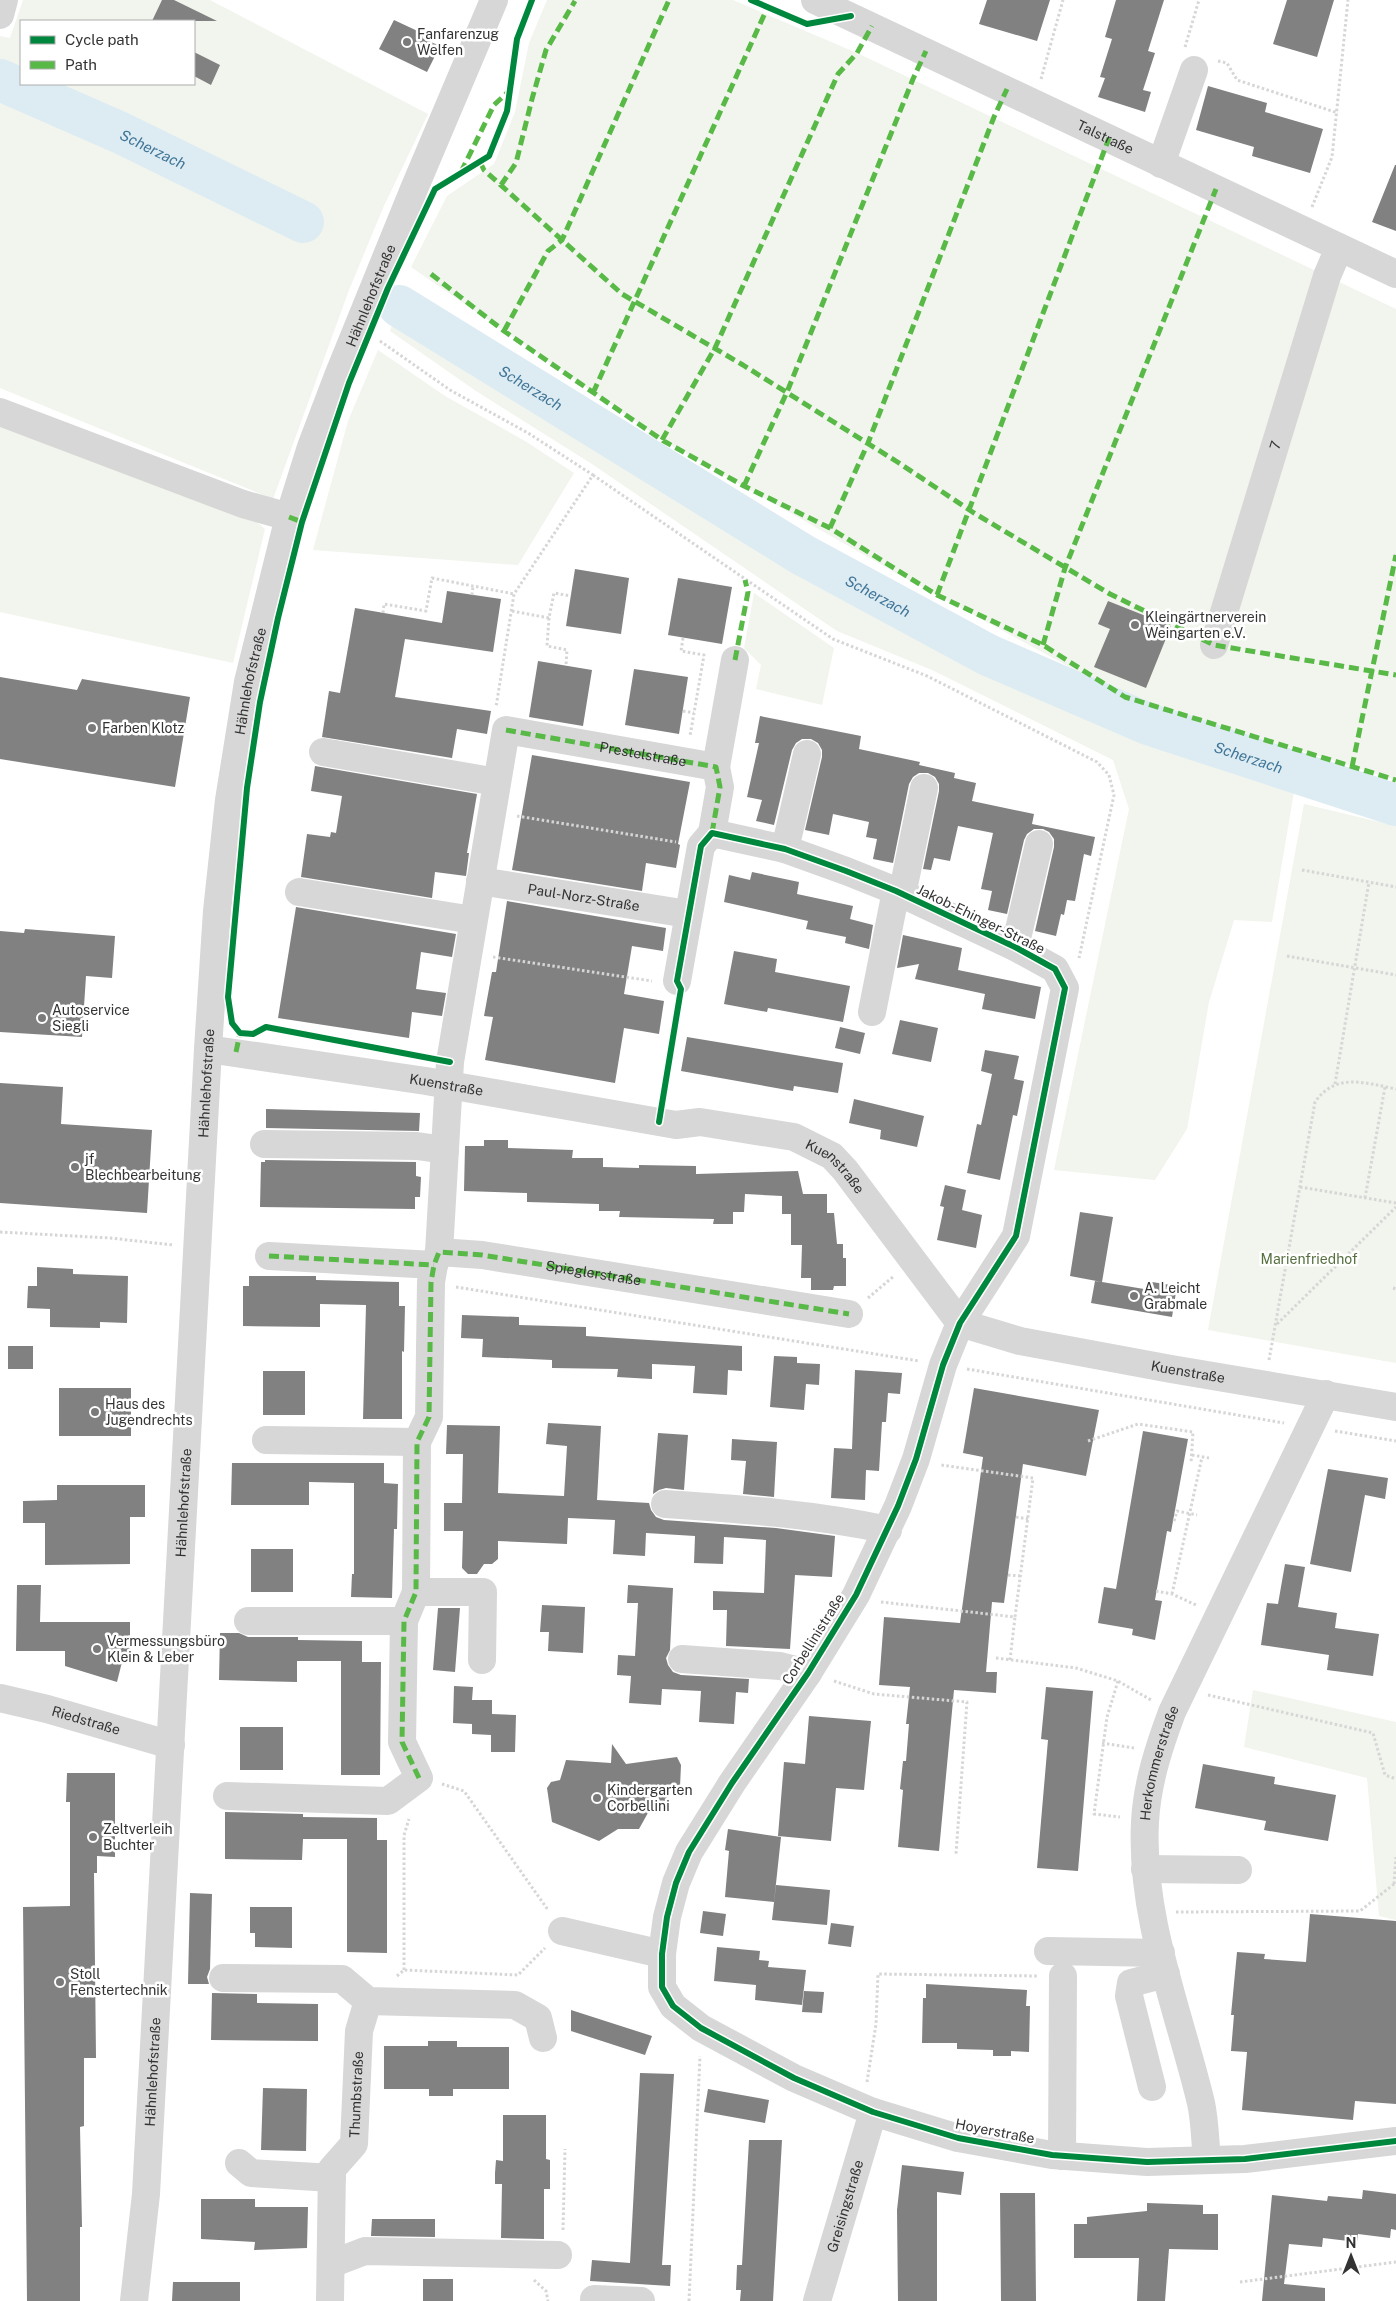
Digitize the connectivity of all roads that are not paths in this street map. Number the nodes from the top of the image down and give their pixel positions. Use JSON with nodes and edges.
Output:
{"nodes":[{"id":1,"x":4,"y":0,"type":"edge"},
{"id":2,"x":494,"y":0,"type":"edge"},
{"id":3,"x":825,"y":2,"type":"edge"},
{"id":4,"x":0,"y":15,"type":"edge"},
{"id":5,"x":1202,"y":64,"type":"road end"},
{"id":6,"x":1162,"y":164,"type":"junction"},
{"id":7,"x":1339,"y":248,"type":"junction"},
{"id":8,"x":1396,"y":274,"type":"edge"},
{"id":9,"x":0,"y":412,"type":"edge"},
{"id":10,"x":289,"y":517,"type":"junction"},
{"id":11,"x":1214,"y":645,"type":"dead end"},
{"id":12,"x":735,"y":660,"type":"dead end"},
{"id":13,"x":323,"y":752,"type":"dead end"},
{"id":14,"x":807,"y":754,"type":"dead end"},
{"id":15,"x":716,"y":767,"type":"junction"},
{"id":16,"x":497,"y":782,"type":"junction"},
{"id":17,"x":924,"y":788,"type":"dead end"},
{"id":18,"x":707,"y":839,"type":"junction"},
{"id":19,"x":1039,"y":844,"type":"dead end"},
{"id":20,"x":785,"y":849,"type":"junction"},
{"id":21,"x":480,"y":881,"type":"junction"},
{"id":22,"x":299,"y":892,"type":"dead end"},
{"id":23,"x":899,"y":893,"type":"junction"},
{"id":24,"x":688,"y":914,"type":"junction"},
{"id":25,"x":473,"y":920,"type":"junction"},
{"id":26,"x":1015,"y":947,"type":"junction"},
{"id":27,"x":677,"y":982,"type":"road end"},
{"id":28,"x":872,"y":1012,"type":"dead end"},
{"id":29,"x":208,"y":1049,"type":"junction"},
{"id":30,"x":448,"y":1085,"type":"junction"},
{"id":31,"x":264,"y":1144,"type":"dead end"},
{"id":32,"x":445,"y":1150,"type":"junction"},
{"id":33,"x":269,"y":1256,"type":"dead end"},
{"id":34,"x":435,"y":1267,"type":"junction"},
{"id":35,"x":849,"y":1314,"type":"road end"},
{"id":36,"x":960,"y":1323,"type":"junction"},
{"id":37,"x":1326,"y":1394,"type":"junction"},
{"id":38,"x":1396,"y":1407,"type":"edge"},
{"id":39,"x":266,"y":1440,"type":"dead end"},
{"id":40,"x":417,"y":1442,"type":"junction"},
{"id":41,"x":665,"y":1504,"type":"dead end"},
{"id":42,"x":888,"y":1530,"type":"junction"},
{"id":43,"x":416,"y":1592,"type":"junction"},
{"id":44,"x":248,"y":1621,"type":"dead end"},
{"id":45,"x":404,"y":1621,"type":"junction"},
{"id":46,"x":682,"y":1659,"type":"dead end"},
{"id":47,"x":482,"y":1660,"type":"dead end"},
{"id":48,"x":808,"y":1673,"type":"junction"},
{"id":49,"x":0,"y":1698,"type":"edge"},
{"id":50,"x":171,"y":1745,"type":"junction"},
{"id":51,"x":226,"y":1796,"type":"dead end"},
{"id":52,"x":1145,"y":1869,"type":"junction"},
{"id":53,"x":1238,"y":1870,"type":"dead end"},
{"id":54,"x":562,"y":1931,"type":"road end"},
{"id":55,"x":1048,"y":1951,"type":"dead end"},
{"id":56,"x":662,"y":1954,"type":"junction"},
{"id":57,"x":1163,"y":1963,"type":"junction"},
{"id":58,"x":1063,"y":1976,"type":"road end"},
{"id":59,"x":222,"y":1978,"type":"dead end"},
{"id":60,"x":368,"y":2001,"type":"junction"},
{"id":61,"x":543,"y":2038,"type":"dead end"},
{"id":62,"x":1152,"y":2087,"type":"dead end"},
{"id":63,"x":866,"y":2109,"type":"junction"},
{"id":64,"x":1396,"y":2141,"type":"edge"},
{"id":65,"x":1062,"y":2156,"type":"junction"},
{"id":66,"x":1207,"y":2160,"type":"junction"},
{"id":67,"x":238,"y":2163,"type":"dead end"},
{"id":68,"x":332,"y":2178,"type":"junction"},
{"id":69,"x":558,"y":2255,"type":"road end"},
{"id":70,"x":331,"y":2264,"type":"junction"},
{"id":71,"x":594,"y":2299,"type":"dead end"},
{"id":72,"x":134,"y":2301,"type":"edge"},
{"id":73,"x":330,"y":2301,"type":"edge"},
{"id":74,"x":641,"y":2301,"type":"edge"},
{"id":75,"x":817,"y":2301,"type":"edge"}],
"edges":[{"from":1,"to":4,"type":"street"},
{"from":2,"to":10,"type":"street","name":"Hähnlehofstraße"},
{"from":3,"to":6,"type":"street","name":"Talstraße"},
{"from":5,"to":6,"type":"street"},
{"from":6,"to":7,"type":"street","name":"Talstraße"},
{"from":7,"to":8,"type":"street","name":"Talstraße"},
{"from":7,"to":11,"type":"street","name":"7"},
{"from":9,"to":10,"type":"street"},
{"from":10,"to":29,"type":"street","name":"Hähnlehofstraße"},
{"from":12,"to":15,"type":"street"},
{"from":13,"to":16,"type":"street"},
{"from":14,"to":20,"type":"street"},
{"from":15,"to":16,"type":"street","name":"Prestelstraße"},
{"from":15,"to":18,"type":"street"},
{"from":16,"to":21,"type":"street"},
{"from":17,"to":23,"type":"street"},
{"from":18,"to":20,"type":"street","name":"Jakob-Ehinger-Straße"},
{"from":18,"to":24,"type":"street"},
{"from":19,"to":26,"type":"street"},
{"from":20,"to":23,"type":"street","name":"Jakob-Ehinger-Straße"},
{"from":21,"to":24,"type":"street","name":"Paul-Norz-Straße"},
{"from":21,"to":25,"type":"street"},
{"from":22,"to":25,"type":"street"},
{"from":23,"to":26,"type":"street","name":"Jakob-Ehinger-Straße"},
{"from":23,"to":28,"type":"street"},
{"from":24,"to":27,"type":"street"},
{"from":25,"to":30,"type":"street"},
{"from":26,"to":36,"type":"street","name":"Jakob-Ehinger-Straße"},
{"from":29,"to":30,"type":"street","name":"Kuenstraße"},
{"from":29,"to":50,"type":"street","name":"Hähnlehofstraße"},
{"from":30,"to":32,"type":"street"},
{"from":30,"to":36,"type":"street","name":"Kuenstraße"},
{"from":31,"to":32,"type":"street"},
{"from":32,"to":34,"type":"street"},
{"from":33,"to":34,"type":"street","name":"Spieglerstraße"},
{"from":34,"to":35,"type":"street","name":"Spieglerstraße"},
{"from":34,"to":40,"type":"street"},
{"from":36,"to":37,"type":"street","name":"Kuenstraße"},
{"from":36,"to":42,"type":"street","name":"Corbellinistraße"},
{"from":37,"to":38,"type":"street","name":"Kuenstraße"},
{"from":37,"to":52,"type":"street","name":"Herkommerstraße"},
{"from":39,"to":40,"type":"street"},
{"from":40,"to":43,"type":"street"},
{"from":41,"to":42,"type":"street"},
{"from":42,"to":48,"type":"street","name":"Corbellinistraße"},
{"from":43,"to":45,"type":"street"},
{"from":43,"to":47,"type":"street"},
{"from":44,"to":45,"type":"street"},
{"from":45,"to":51,"type":"street"},
{"from":46,"to":48,"type":"street"},
{"from":48,"to":56,"type":"street","name":"Corbellinistraße"},
{"from":49,"to":50,"type":"street","name":"Riedstraße"},
{"from":50,"to":72,"type":"street","name":"Hähnlehofstraße"},
{"from":52,"to":53,"type":"street"},
{"from":52,"to":57,"type":"street","name":"Herkommerstraße"},
{"from":54,"to":56,"type":"street"},
{"from":55,"to":57,"type":"street"},
{"from":56,"to":63,"type":"street","name":"Hoyerstraße"},
{"from":57,"to":62,"type":"street"},
{"from":57,"to":66,"type":"street","name":"Herkommerstraße"},
{"from":58,"to":65,"type":"street"},
{"from":59,"to":60,"type":"street"},
{"from":60,"to":61,"type":"street"},
{"from":60,"to":68,"type":"street","name":"Thumbstraße"},
{"from":63,"to":65,"type":"street","name":"Hoyerstraße"},
{"from":63,"to":75,"type":"street","name":"Greisingstraße"},
{"from":64,"to":66,"type":"street","name":"Hoyerstraße"},
{"from":65,"to":66,"type":"street","name":"Hoyerstraße"},
{"from":67,"to":68,"type":"street"},
{"from":68,"to":70,"type":"street","name":"Thumbstraße"},
{"from":69,"to":70,"type":"street"},
{"from":70,"to":73,"type":"street","name":"Thumbstraße"},
{"from":71,"to":74,"type":"street"}]}
